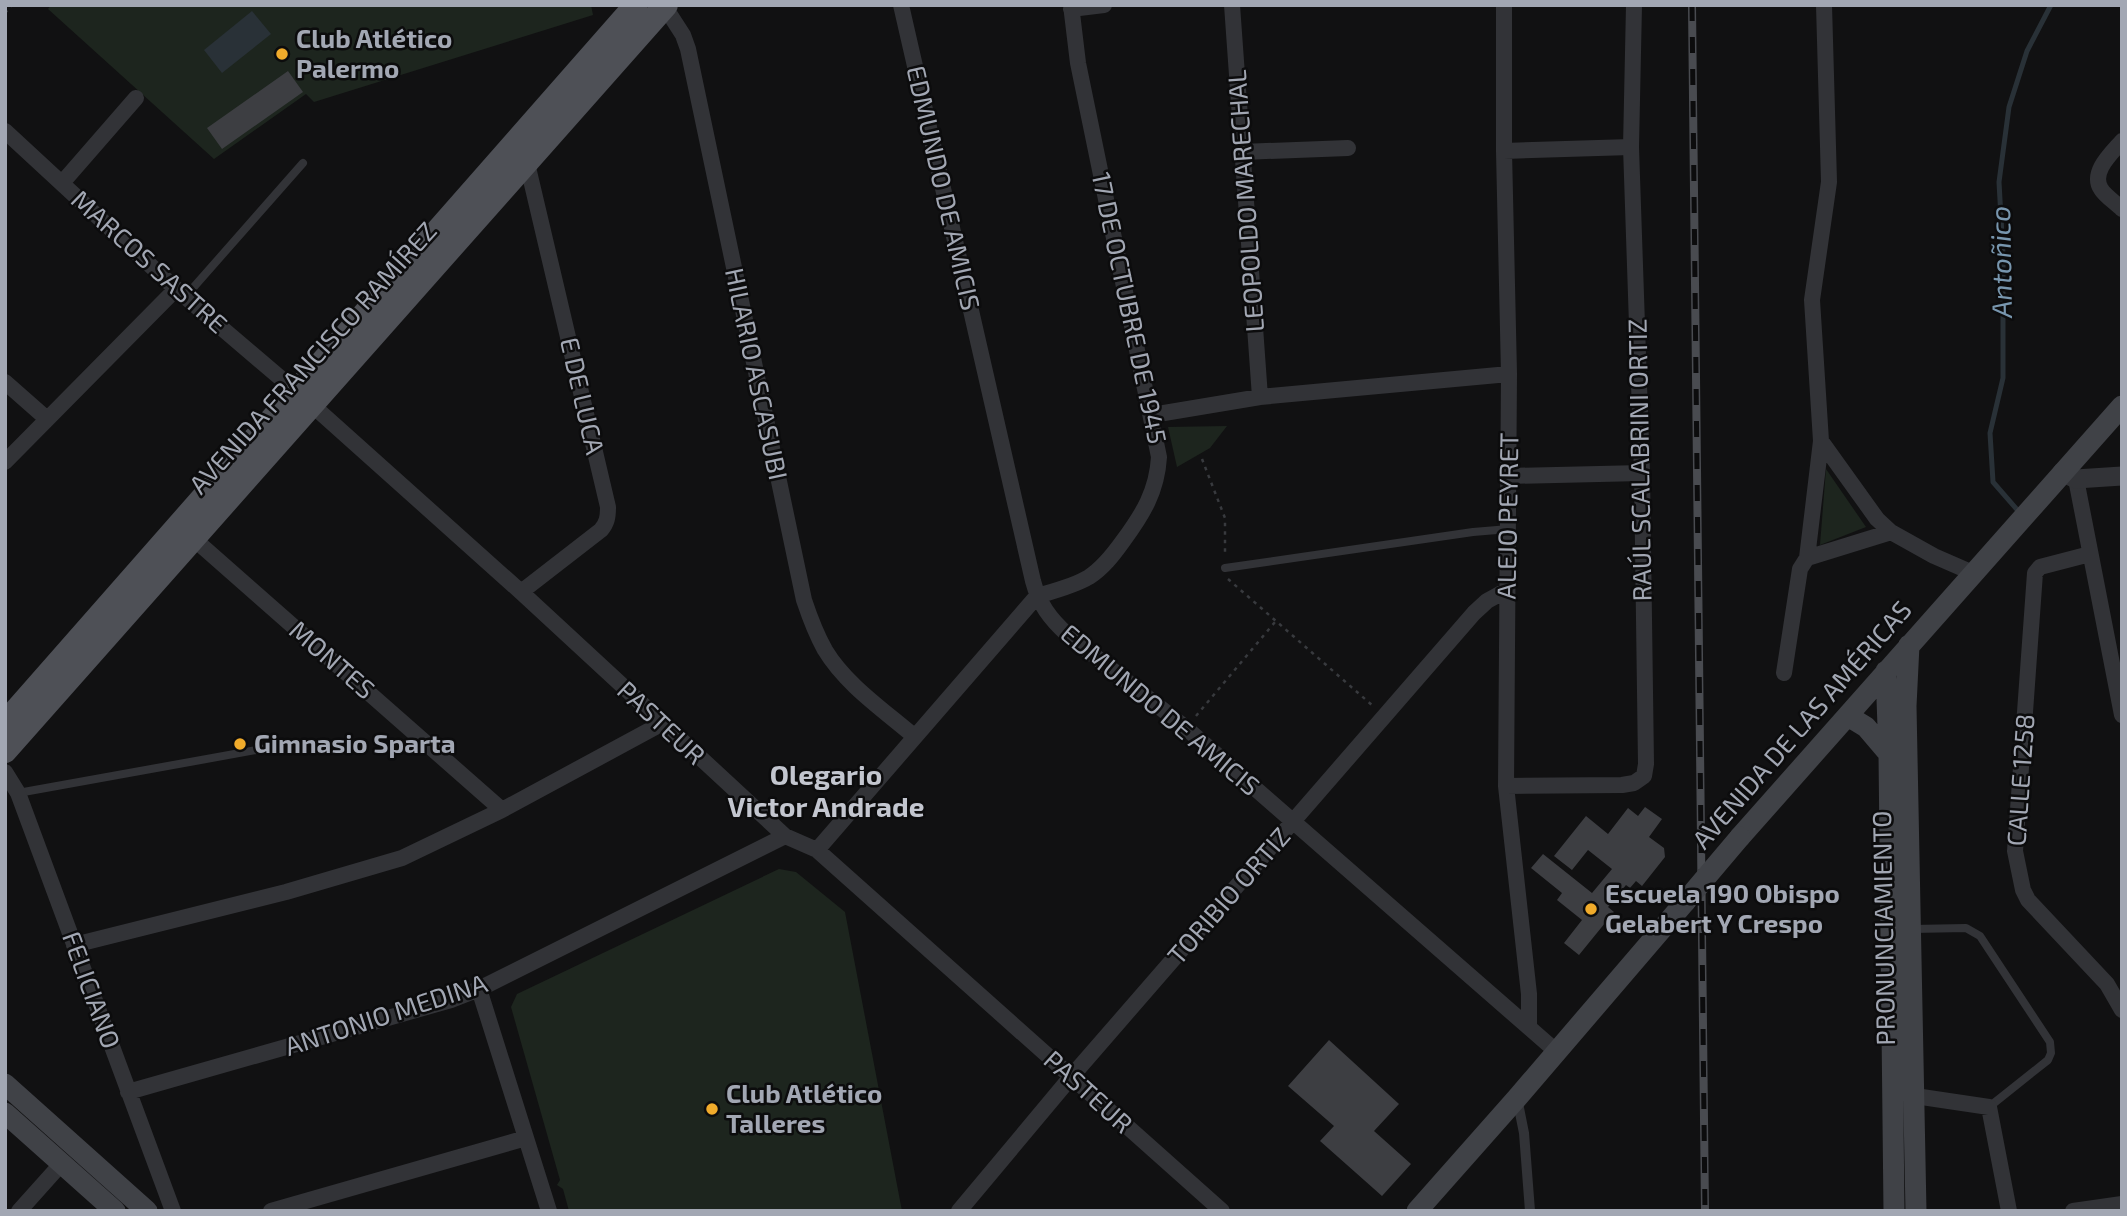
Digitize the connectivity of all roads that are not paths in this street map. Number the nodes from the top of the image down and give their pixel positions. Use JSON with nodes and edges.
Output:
{"nodes":[{"id":1,"x":635,"y":5,"type":"edge"},
{"id":2,"x":901,"y":5,"type":"edge"},
{"id":3,"x":1104,"y":5,"type":"edge"},
{"id":4,"x":1232,"y":5,"type":"edge"},
{"id":5,"x":1504,"y":5,"type":"edge"},
{"id":6,"x":1634,"y":5,"type":"edge"},
{"id":7,"x":1824,"y":5,"type":"edge"},
{"id":8,"x":666,"y":6,"type":"edge"},
{"id":9,"x":1071,"y":7,"type":"edge"},
{"id":10,"x":633,"y":42,"type":"junction"},
{"id":11,"x":136,"y":98,"type":"dead end"},
{"id":12,"x":5,"y":131,"type":"edge"},
{"id":13,"x":2122,"y":141,"type":"edge"},
{"id":14,"x":1631,"y":147,"type":"junction"},
{"id":15,"x":1349,"y":148,"type":"dead end"},
{"id":16,"x":1504,"y":151,"type":"junction"},
{"id":17,"x":1242,"y":152,"type":"junction"},
{"id":18,"x":303,"y":163,"type":"dead end"},
{"id":19,"x":527,"y":163,"type":"junction"},
{"id":20,"x":62,"y":183,"type":"junction"},
{"id":21,"x":2122,"y":209,"type":"edge"},
{"id":22,"x":181,"y":293,"type":"junction"},
{"id":23,"x":1509,"y":374,"type":"junction"},
{"id":24,"x":5,"y":382,"type":"edge"},
{"id":25,"x":1260,"y":397,"type":"junction"},
{"id":26,"x":303,"y":398,"type":"junction"},
{"id":27,"x":2122,"y":405,"type":"edge"},
{"id":28,"x":1152,"y":415,"type":"junction"},
{"id":29,"x":47,"y":419,"type":"junction"},
{"id":30,"x":1821,"y":441,"type":"junction"},
{"id":31,"x":5,"y":461,"type":"edge"},
{"id":32,"x":1642,"y":473,"type":"junction"},
{"id":33,"x":2069,"y":475,"type":"junction"},
{"id":34,"x":1508,"y":476,"type":"junction"},
{"id":35,"x":2122,"y":476,"type":"edge"},
{"id":36,"x":1509,"y":529,"type":"junction"},
{"id":37,"x":1891,"y":532,"type":"junction"},
{"id":38,"x":194,"y":538,"type":"junction"},
{"id":39,"x":2090,"y":554,"type":"junction"},
{"id":40,"x":1807,"y":558,"type":"junction"},
{"id":41,"x":1225,"y":568,"type":"road end"},
{"id":42,"x":1973,"y":573,"type":"junction"},
{"id":43,"x":1507,"y":590,"type":"junction"},
{"id":44,"x":522,"y":592,"type":"junction"},
{"id":45,"x":1037,"y":596,"type":"junction"},
{"id":46,"x":1909,"y":645,"type":"junction"},
{"id":47,"x":1886,"y":671,"type":"junction"},
{"id":48,"x":1784,"y":673,"type":"dead end"},
{"id":49,"x":2122,"y":715,"type":"edge"},
{"id":50,"x":1848,"y":716,"type":"junction"},
{"id":51,"x":5,"y":723,"type":"edge"},
{"id":52,"x":661,"y":724,"type":"junction"},
{"id":53,"x":915,"y":737,"type":"junction"},
{"id":54,"x":284,"y":746,"type":"dead end"},
{"id":55,"x":5,"y":751,"type":"edge"},
{"id":56,"x":1889,"y":754,"type":"junction"},
{"id":57,"x":5,"y":772,"type":"edge"},
{"id":58,"x":1506,"y":786,"type":"junction"},
{"id":59,"x":18,"y":793,"type":"junction"},
{"id":60,"x":502,"y":810,"type":"junction"},
{"id":61,"x":1294,"y":821,"type":"junction"},
{"id":62,"x":785,"y":836,"type":"junction"},
{"id":63,"x":817,"y":850,"type":"junction"},
{"id":64,"x":1912,"y":929,"type":"junction"},
{"id":65,"x":74,"y":945,"type":"junction"},
{"id":66,"x":479,"y":989,"type":"junction"},
{"id":67,"x":2122,"y":1010,"type":"edge"},
{"id":68,"x":1529,"y":1026,"type":"junction"},
{"id":69,"x":1557,"y":1052,"type":"junction"},
{"id":70,"x":1071,"y":1077,"type":"junction"},
{"id":71,"x":5,"y":1084,"type":"edge"},
{"id":72,"x":128,"y":1092,"type":"junction"},
{"id":73,"x":1915,"y":1096,"type":"junction"},
{"id":74,"x":1517,"y":1098,"type":"junction"},
{"id":75,"x":1989,"y":1107,"type":"junction"},
{"id":76,"x":5,"y":1113,"type":"edge"},
{"id":77,"x":527,"y":1138,"type":"junction"},
{"id":78,"x":62,"y":1163,"type":"junction"},
{"id":79,"x":2122,"y":1204,"type":"edge"},
{"id":80,"x":19,"y":1211,"type":"edge"},
{"id":81,"x":115,"y":1211,"type":"edge"},
{"id":82,"x":147,"y":1211,"type":"edge"},
{"id":83,"x":173,"y":1211,"type":"edge"},
{"id":84,"x":271,"y":1211,"type":"edge"},
{"id":85,"x":550,"y":1211,"type":"edge"},
{"id":86,"x":959,"y":1211,"type":"edge"},
{"id":87,"x":1222,"y":1211,"type":"edge"},
{"id":88,"x":1416,"y":1211,"type":"edge"},
{"id":89,"x":1530,"y":1211,"type":"edge"},
{"id":90,"x":1894,"y":1211,"type":"edge"},
{"id":91,"x":1916,"y":1211,"type":"edge"},
{"id":92,"x":2008,"y":1211,"type":"edge"},
{"id":93,"x":2073,"y":1211,"type":"edge"}],
"edges":[{"from":1,"to":8,"type":"street"},
{"from":1,"to":10,"type":"street"},
{"from":1,"to":26,"type":"main road","name":"AVENIDA FRANCISCO RAMÍREZ"},
{"from":2,"to":45,"type":"street","name":"EDMUNDO DE AMICIS"},
{"from":3,"to":9,"type":"street"},
{"from":4,"to":17,"type":"street","name":"LEOPOLDO MARECHAL"},
{"from":5,"to":16,"type":"street","name":"ALEJO PEYRET"},
{"from":6,"to":14,"type":"street","name":"RAÚL SCALABRINI ORTIZ"},
{"from":7,"to":30,"type":"street"},
{"from":8,"to":10,"type":"main road","name":"AVENIDA FRANCISCO RAMÍREZ"},
{"from":8,"to":53,"type":"street","name":"HILARIO ASCASUBI"},
{"from":9,"to":28,"type":"street","name":"17 DE OCTUBRE DE 1945"},
{"from":10,"to":19,"type":"main road","name":"AVENIDA FRANCISCO RAMÍREZ"},
{"from":11,"to":20,"type":"street"},
{"from":12,"to":20,"type":"street","name":"MARCOS SASTRE"},
{"from":13,"to":21,"type":"street"},
{"from":14,"to":16,"type":"street"},
{"from":14,"to":32,"type":"street","name":"RAÚL SCALABRINI ORTIZ"},
{"from":15,"to":17,"type":"street"},
{"from":16,"to":23,"type":"street","name":"ALEJO PEYRET"},
{"from":17,"to":25,"type":"street","name":"LEOPOLDO MARECHAL"},
{"from":18,"to":22,"type":"lane"},
{"from":19,"to":26,"type":"main road","name":"AVENIDA FRANCISCO RAMÍREZ"},
{"from":19,"to":44,"type":"street","name":"E DE LUCA"},
{"from":20,"to":22,"type":"street","name":"MARCOS SASTRE"},
{"from":22,"to":26,"type":"street","name":"MARCOS SASTRE"},
{"from":22,"to":29,"type":"street"},
{"from":23,"to":25,"type":"street"},
{"from":23,"to":34,"type":"street","name":"ALEJO PEYRET"},
{"from":24,"to":29,"type":"street"},
{"from":25,"to":28,"type":"street"},
{"from":26,"to":38,"type":"main road","name":"AVENIDA FRANCISCO RAMÍREZ"},
{"from":26,"to":44,"type":"street","name":"PASTEUR"},
{"from":26,"to":51,"type":"main road","name":"AVENIDA FRANCISCO RAMÍREZ"},
{"from":27,"to":33,"type":"main road","name":"AVENIDA DE LAS AMÉRICAS"},
{"from":28,"to":45,"type":"street","name":"17 DE OCTUBRE DE 1945"},
{"from":29,"to":31,"type":"street"},
{"from":30,"to":37,"type":"street"},
{"from":30,"to":40,"type":"street"},
{"from":32,"to":34,"type":"street"},
{"from":32,"to":58,"type":"street","name":"RAÚL SCALABRINI ORTIZ"},
{"from":33,"to":35,"type":"street"},
{"from":33,"to":39,"type":"street"},
{"from":33,"to":42,"type":"main road","name":"AVENIDA DE LAS AMÉRICAS"},
{"from":34,"to":36,"type":"street","name":"ALEJO PEYRET"},
{"from":36,"to":41,"type":"lane"},
{"from":36,"to":43,"type":"street","name":"ALEJO PEYRET"},
{"from":37,"to":40,"type":"street"},
{"from":37,"to":42,"type":"street"},
{"from":38,"to":55,"type":"main road","name":"AVENIDA FRANCISCO RAMÍREZ"},
{"from":38,"to":60,"type":"street","name":"MONTES"},
{"from":39,"to":49,"type":"street"},
{"from":39,"to":67,"type":"street","name":"CALLE 1258"},
{"from":40,"to":48,"type":"street"},
{"from":42,"to":46,"type":"main road","name":"AVENIDA DE LAS AMÉRICAS"},
{"from":43,"to":58,"type":"street","name":"ALEJO PEYRET"},
{"from":43,"to":61,"type":"street","name":"TORIBIO ORTIZ"},
{"from":44,"to":52,"type":"street","name":"PASTEUR"},
{"from":45,"to":53,"type":"street"},
{"from":45,"to":61,"type":"street","name":"EDMUNDO DE AMICIS"},
{"from":46,"to":47,"type":"main road","name":"AVENIDA DE LAS AMÉRICAS"},
{"from":46,"to":64,"type":"main road","name":"PRONUNCIAMIENTO"},
{"from":47,"to":50,"type":"main road","name":"AVENIDA DE LAS AMÉRICAS"},
{"from":47,"to":56,"type":"main road","name":"PRONUNCIAMIENTO"},
{"from":50,"to":56,"type":"main road"},
{"from":50,"to":69,"type":"main road","name":"AVENIDA DE LAS AMÉRICAS","bridge":true},
{"from":52,"to":60,"type":"street"},
{"from":52,"to":62,"type":"street","name":"PASTEUR"},
{"from":53,"to":63,"type":"street"},
{"from":54,"to":59,"type":"lane"},
{"from":56,"to":90,"type":"main road","name":"PRONUNCIAMIENTO"},
{"from":57,"to":59,"type":"street","name":"FELICIANO"},
{"from":58,"to":68,"type":"street","name":"ALEJO PEYRET"},
{"from":59,"to":65,"type":"street","name":"FELICIANO"},
{"from":60,"to":65,"type":"street"},
{"from":61,"to":68,"type":"street","name":"EDMUNDO DE AMICIS"},
{"from":61,"to":70,"type":"street","name":"TORIBIO ORTIZ"},
{"from":62,"to":63,"type":"street","name":"PASTEUR"},
{"from":62,"to":66,"type":"street","name":"ANTONIO MEDINA"},
{"from":63,"to":70,"type":"street","name":"PASTEUR"},
{"from":64,"to":73,"type":"main road","name":"PRONUNCIAMIENTO"},
{"from":64,"to":75,"type":"lane"},
{"from":65,"to":72,"type":"street","name":"FELICIANO"},
{"from":66,"to":72,"type":"street","name":"ANTONIO MEDINA"},
{"from":66,"to":77,"type":"street"},
{"from":68,"to":69,"type":"street","name":"EDMUNDO DE AMICIS"},
{"from":69,"to":74,"type":"main road","name":"AVENIDA DE LAS AMÉRICAS"},
{"from":70,"to":86,"type":"street","name":"TORIBIO ORTIZ"},
{"from":70,"to":87,"type":"street","name":"PASTEUR"},
{"from":71,"to":82,"type":"main road"},
{"from":72,"to":83,"type":"street","name":"FELICIANO"},
{"from":73,"to":75,"type":"street"},
{"from":73,"to":91,"type":"main road","name":"PRONUNCIAMIENTO"},
{"from":74,"to":88,"type":"main road","name":"AVENIDA DE LAS AMÉRICAS"},
{"from":74,"to":89,"type":"street"},
{"from":75,"to":92,"type":"street"},
{"from":76,"to":78,"type":"main road"},
{"from":77,"to":84,"type":"street"},
{"from":77,"to":85,"type":"street"},
{"from":78,"to":80,"type":"street"},
{"from":78,"to":81,"type":"main road"},
{"from":79,"to":93,"type":"street"}]}
